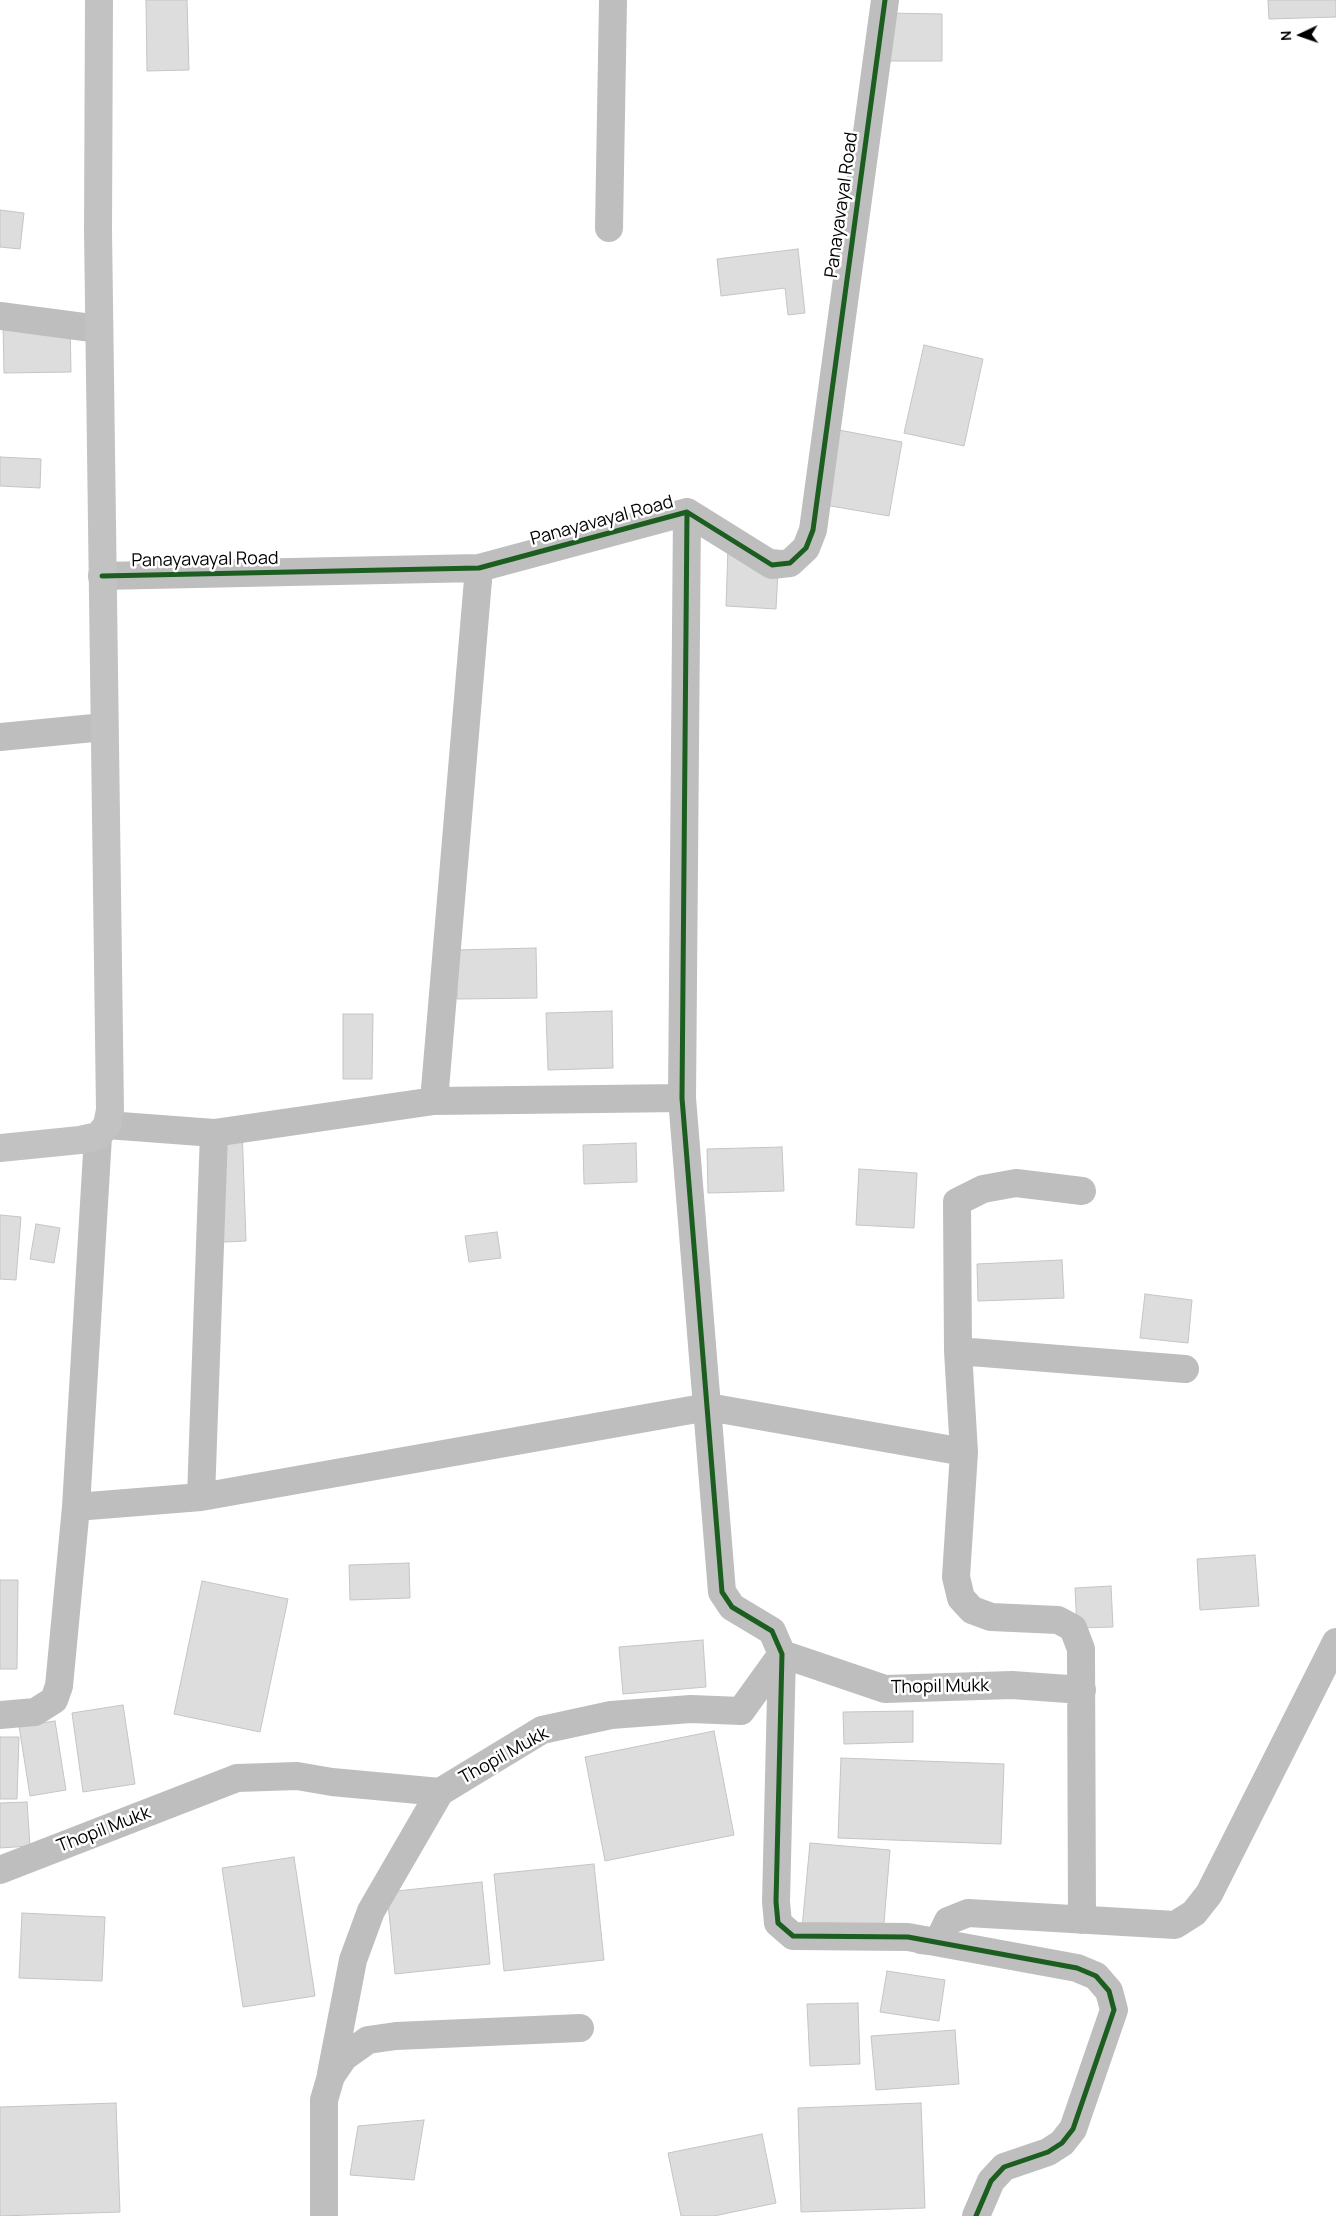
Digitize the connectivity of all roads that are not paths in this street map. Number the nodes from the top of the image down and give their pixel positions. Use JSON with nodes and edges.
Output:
{"nodes":[{"id":1,"x":99,"y":0,"type":"edge"},
{"id":2,"x":613,"y":0,"type":"edge"},
{"id":3,"x":885,"y":0,"type":"edge"},
{"id":4,"x":609,"y":228,"type":"dead end"},
{"id":5,"x":0,"y":316,"type":"edge"},
{"id":6,"x":99,"y":329,"type":"junction"},
{"id":7,"x":687,"y":512,"type":"junction"},
{"id":8,"x":479,"y":568,"type":"junction"},
{"id":9,"x":102,"y":576,"type":"junction"},
{"id":10,"x":104,"y":726,"type":"junction"},
{"id":11,"x":0,"y":737,"type":"edge"},
{"id":12,"x":682,"y":1098,"type":"junction"},
{"id":13,"x":434,"y":1101,"type":"junction"},
{"id":14,"x":103,"y":1130,"type":"junction"},
{"id":15,"x":214,"y":1133,"type":"junction"},
{"id":16,"x":0,"y":1148,"type":"edge"},
{"id":17,"x":1082,"y":1191,"type":"dead end"},
{"id":18,"x":958,"y":1351,"type":"junction"},
{"id":19,"x":1185,"y":1369,"type":"dead end"},
{"id":20,"x":708,"y":1407,"type":"junction"},
{"id":21,"x":964,"y":1452,"type":"junction"},
{"id":22,"x":201,"y":1498,"type":"junction"},
{"id":23,"x":76,"y":1507,"type":"junction"},
{"id":24,"x":1336,"y":1642,"type":"edge"},
{"id":25,"x":782,"y":1654,"type":"junction"},
{"id":26,"x":1082,"y":1690,"type":"junction"},
{"id":27,"x":0,"y":1715,"type":"edge"},
{"id":28,"x":440,"y":1792,"type":"junction"},
{"id":29,"x":0,"y":1870,"type":"edge"},
{"id":30,"x":1082,"y":1920,"type":"junction"},
{"id":31,"x":908,"y":1938,"type":"junction"},
{"id":32,"x":580,"y":2028,"type":"dead end"},
{"id":33,"x":330,"y":2076,"type":"junction"},
{"id":34,"x":324,"y":2216,"type":"edge"},
{"id":35,"x":976,"y":2216,"type":"edge"}],
"edges":[{"from":1,"to":6,"type":"street"},
{"from":2,"to":4,"type":"street"},
{"from":3,"to":7,"type":"street","name":"Panayavayal Road"},
{"from":5,"to":6,"type":"street"},
{"from":6,"to":9,"type":"street"},
{"from":7,"to":8,"type":"street","name":"Panayavayal Road"},
{"from":7,"to":12,"type":"street"},
{"from":8,"to":9,"type":"street","name":"Panayavayal Road"},
{"from":8,"to":13,"type":"street"},
{"from":9,"to":10,"type":"street"},
{"from":10,"to":11,"type":"street"},
{"from":10,"to":14,"type":"street"},
{"from":12,"to":13,"type":"street"},
{"from":12,"to":20,"type":"street"},
{"from":13,"to":15,"type":"street"},
{"from":14,"to":15,"type":"street"},
{"from":14,"to":16,"type":"street"},
{"from":14,"to":23,"type":"street"},
{"from":15,"to":22,"type":"street"},
{"from":17,"to":18,"type":"street"},
{"from":18,"to":19,"type":"street"},
{"from":18,"to":21,"type":"street"},
{"from":20,"to":21,"type":"street"},
{"from":20,"to":22,"type":"street"},
{"from":20,"to":25,"type":"street"},
{"from":21,"to":26,"type":"street"},
{"from":22,"to":23,"type":"street"},
{"from":23,"to":27,"type":"street"},
{"from":24,"to":30,"type":"street"},
{"from":25,"to":26,"type":"street","name":"Thopil Mukk"},
{"from":25,"to":28,"type":"street","name":"Thopil Mukk"},
{"from":25,"to":31,"type":"street"},
{"from":26,"to":30,"type":"street"},
{"from":28,"to":29,"type":"street","name":"Thopil Mukk"},
{"from":28,"to":33,"type":"street"},
{"from":30,"to":31,"type":"street"},
{"from":31,"to":35,"type":"street"},
{"from":32,"to":33,"type":"street"},
{"from":33,"to":34,"type":"street"}]}
